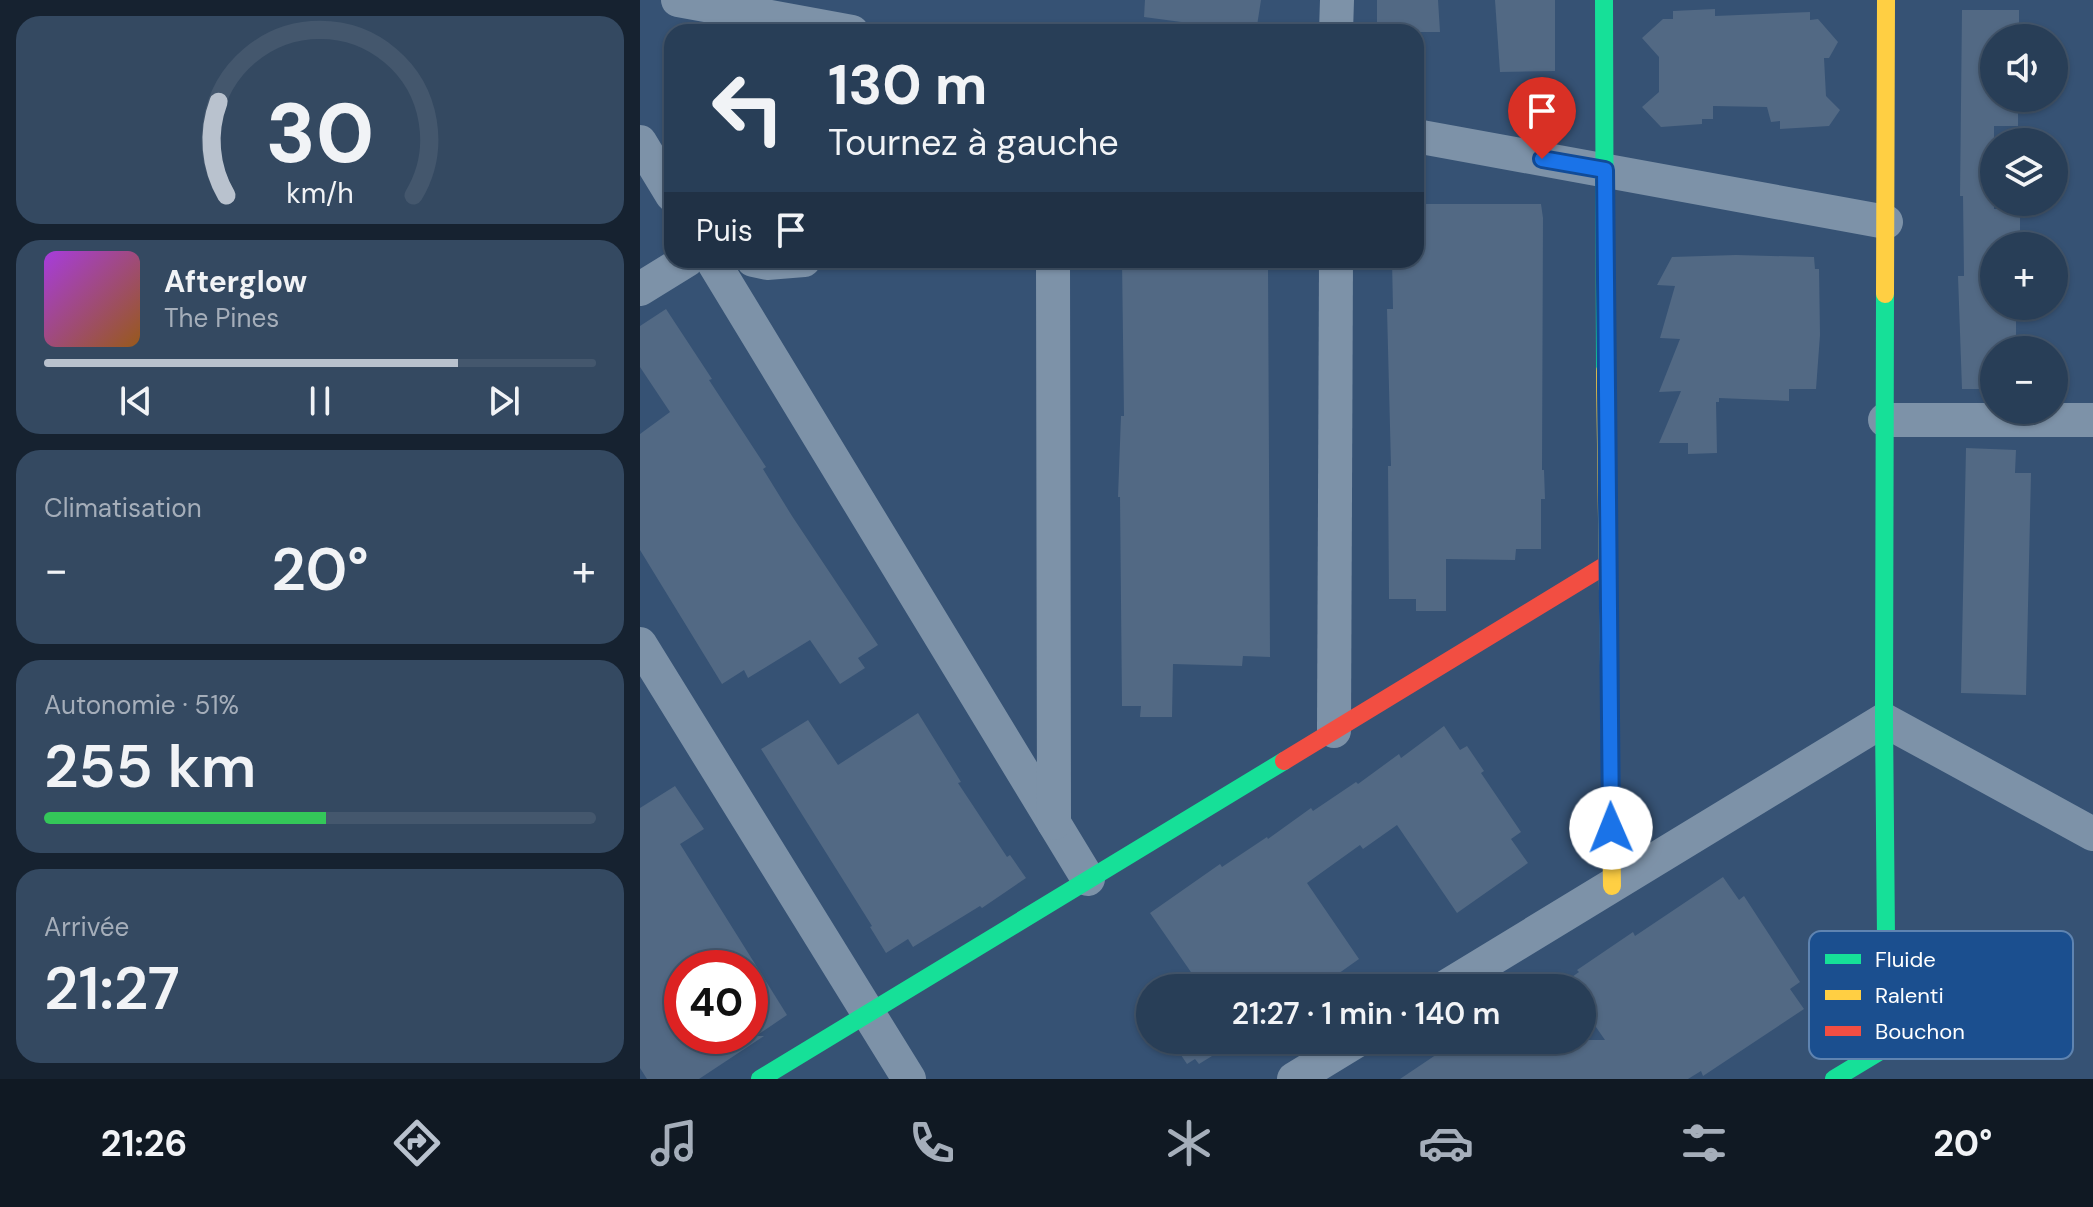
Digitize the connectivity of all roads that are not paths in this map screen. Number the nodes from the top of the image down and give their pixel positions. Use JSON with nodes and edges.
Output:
{"nodes":[{"id":1,"x":678,"y":0,"type":"edge"},
{"id":2,"x":1337,"y":0,"type":"edge"},
{"id":3,"x":1604,"y":0,"type":"edge"},
{"id":4,"x":1886,"y":0,"type":"edge"},
{"id":5,"x":808,"y":24,"type":"edge"},
{"id":6,"x":1336,"y":24,"type":"edge"},
{"id":7,"x":1424,"y":137,"type":"edge"},
{"id":8,"x":640,"y":142,"type":"edge"},
{"id":9,"x":1605,"y":170,"type":"junction"},
{"id":10,"x":664,"y":182,"type":"edge"},
{"id":11,"x":1886,"y":222,"type":"junction"},
{"id":12,"x":674,"y":268,"type":"edge"},
{"id":13,"x":717,"y":268,"type":"edge"},
{"id":14,"x":1053,"y":268,"type":"edge"},
{"id":15,"x":1336,"y":268,"type":"edge"},
{"id":16,"x":640,"y":289,"type":"edge"},
{"id":17,"x":1885,"y":420,"type":"junction"},
{"id":18,"x":2093,"y":420,"type":"edge"},
{"id":19,"x":1606,"y":565,"type":"junction"},
{"id":20,"x":640,"y":644,"type":"edge"},
{"id":21,"x":1884,"y":720,"type":"junction"},
{"id":22,"x":1334,"y":731,"type":"junction"},
{"id":23,"x":1054,"y":823,"type":"junction"},
{"id":24,"x":2093,"y":834,"type":"edge"},
{"id":25,"x":1088,"y":879,"type":"junction"},
{"id":26,"x":1612,"y":886,"type":"junction"},
{"id":27,"x":1886,"y":931,"type":"edge"},
{"id":28,"x":1467,"y":974,"type":"edge"},
{"id":29,"x":868,"y":1013,"type":"junction"},
{"id":30,"x":1335,"y":1054,"type":"edge"},
{"id":31,"x":1867,"y":1059,"type":"edge"},
{"id":32,"x":760,"y":1079,"type":"edge"},
{"id":33,"x":909,"y":1079,"type":"edge"},
{"id":34,"x":1294,"y":1079,"type":"edge"},
{"id":35,"x":1834,"y":1079,"type":"edge"}],
"edges":[{"from":1,"to":5,"type":"street"},
{"from":2,"to":6,"type":"street"},
{"from":3,"to":9,"type":"street"},
{"from":4,"to":11,"type":"street"},
{"from":7,"to":9,"type":"street"},
{"from":8,"to":10,"type":"street"},
{"from":9,"to":11,"type":"street"},
{"from":9,"to":19,"type":"street"},
{"from":11,"to":17,"type":"street"},
{"from":12,"to":16,"type":"street"},
{"from":13,"to":23,"type":"street"},
{"from":14,"to":23,"type":"street"},
{"from":15,"to":22,"type":"street"},
{"from":17,"to":18,"type":"street"},
{"from":17,"to":21,"type":"street"},
{"from":19,"to":22,"type":"street"},
{"from":19,"to":26,"type":"street"},
{"from":20,"to":29,"type":"street"},
{"from":21,"to":24,"type":"street"},
{"from":21,"to":26,"type":"street"},
{"from":21,"to":27,"type":"street"},
{"from":22,"to":25,"type":"street"},
{"from":23,"to":25,"type":"street"},
{"from":25,"to":29,"type":"street"},
{"from":26,"to":28,"type":"street"},
{"from":29,"to":32,"type":"street"},
{"from":29,"to":33,"type":"street"},
{"from":30,"to":34,"type":"street"},
{"from":31,"to":35,"type":"street"}]}
